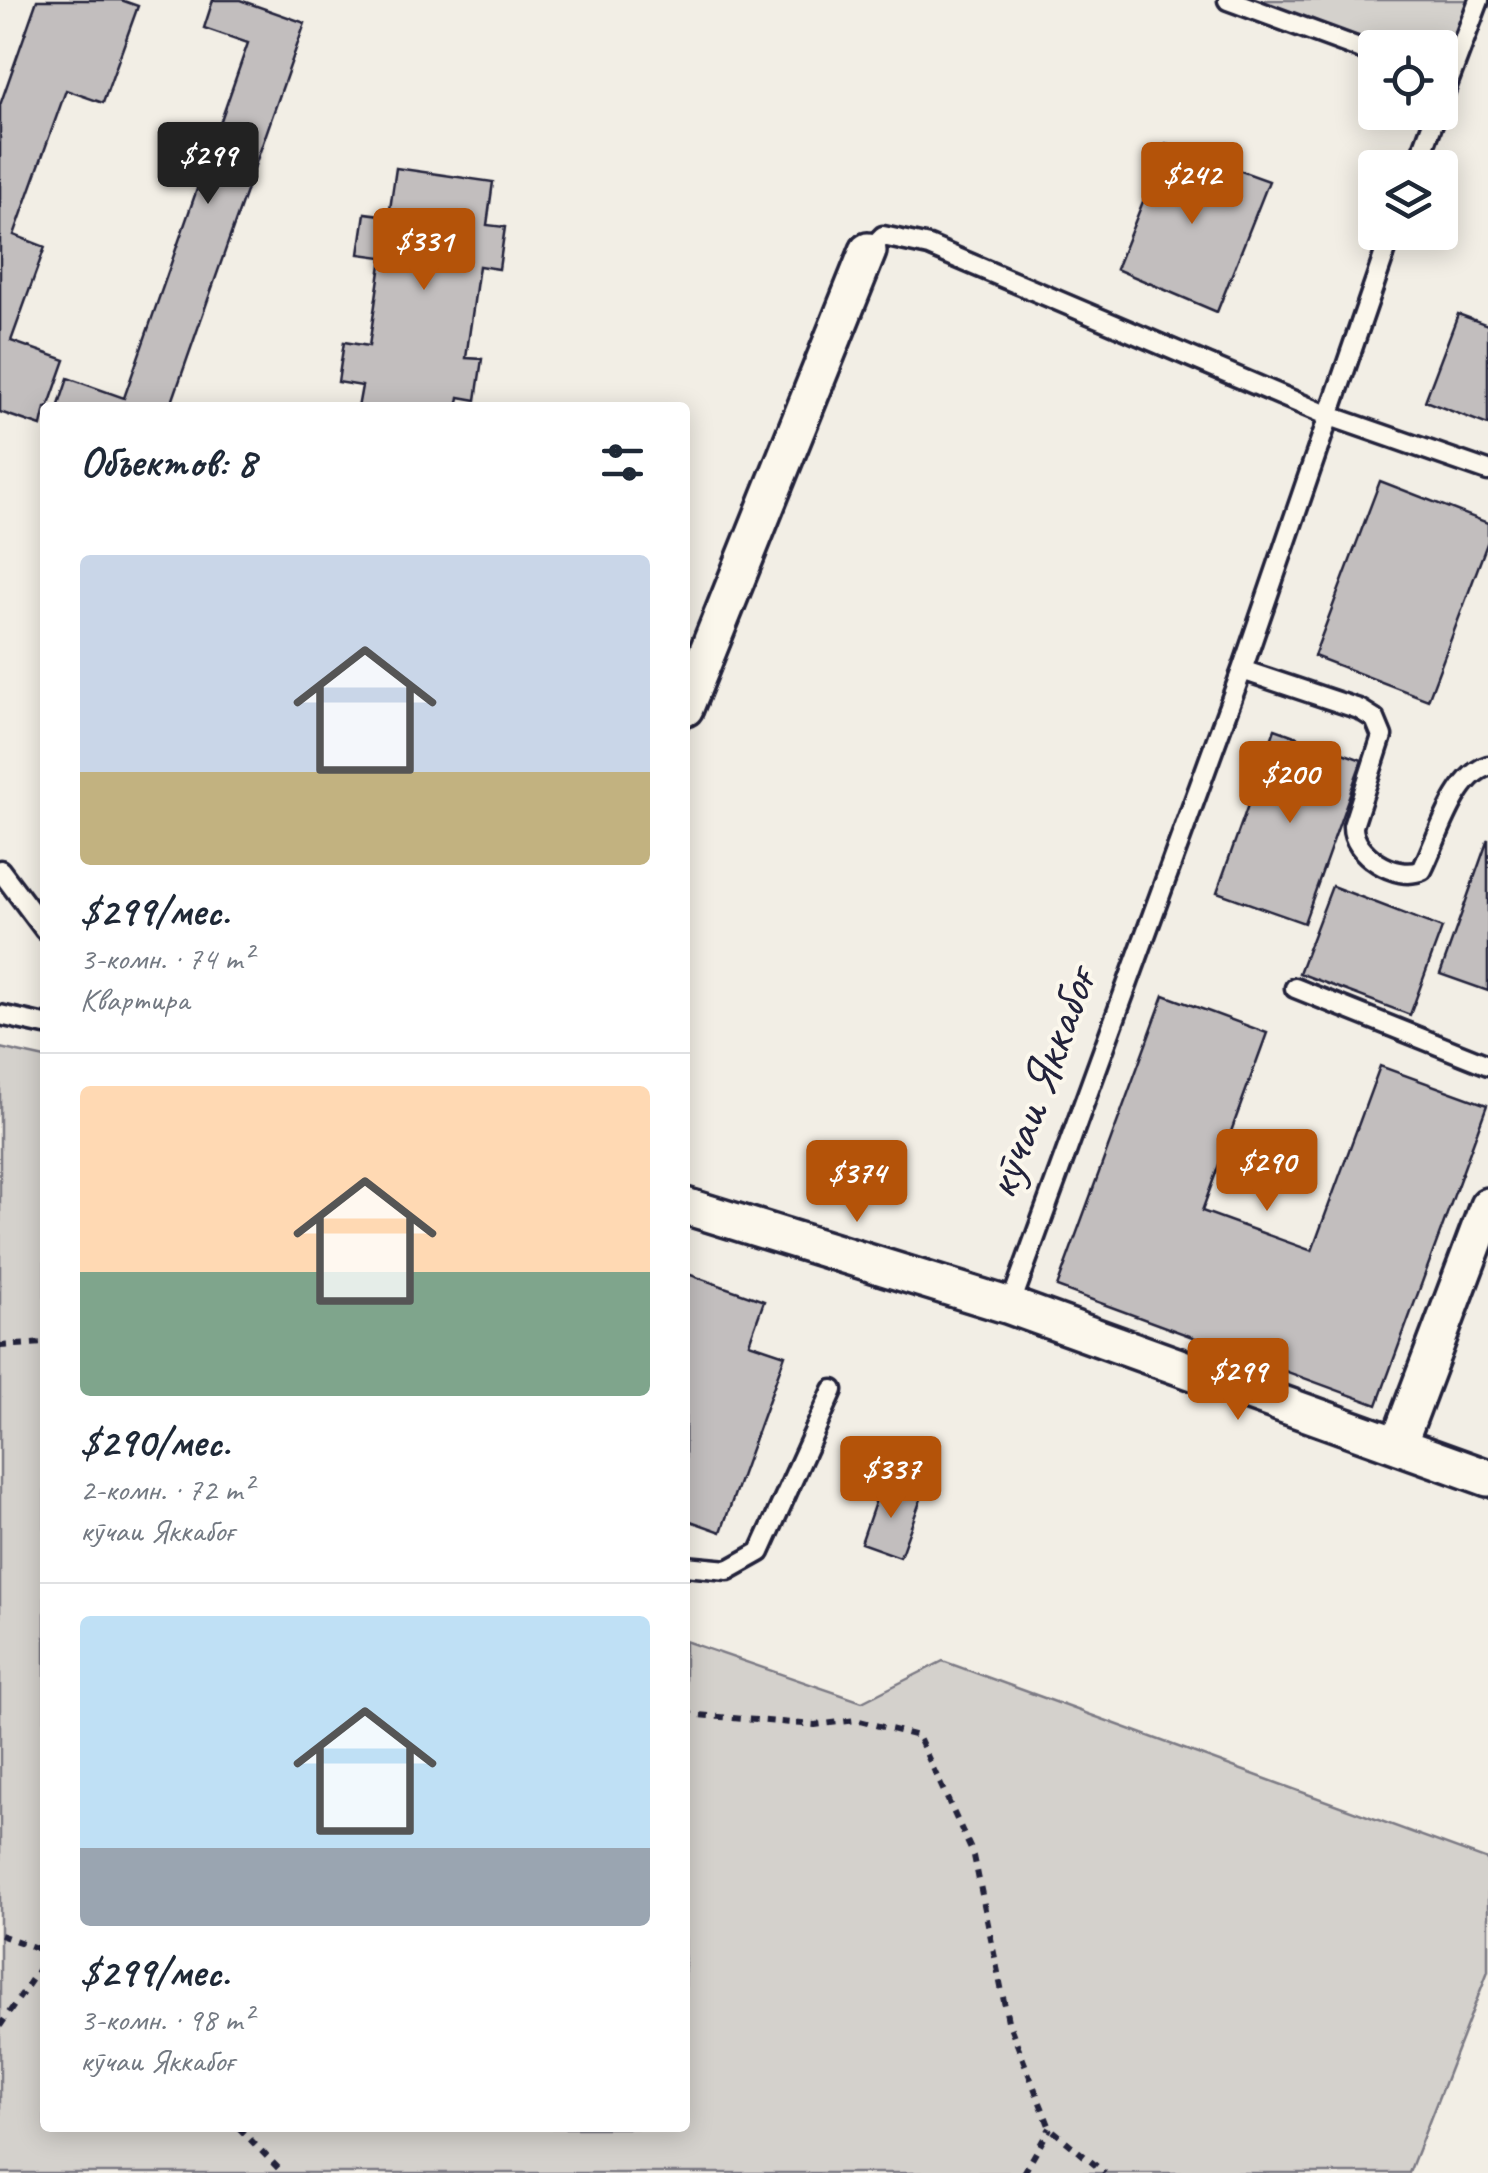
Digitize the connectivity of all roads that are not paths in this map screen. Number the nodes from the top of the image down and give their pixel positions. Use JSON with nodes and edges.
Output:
{"nodes":[{"id":1,"x":1228,"y":0,"type":"edge"},
{"id":2,"x":1478,"y":0,"type":"edge"},
{"id":3,"x":1458,"y":47,"type":"edge"},
{"id":4,"x":1358,"y":48,"type":"edge"},
{"id":5,"x":1386,"y":250,"type":"edge"},
{"id":6,"x":868,"y":252,"type":"joint"},
{"id":7,"x":1327,"y":415,"type":"junction"},
{"id":8,"x":1488,"y":471,"type":"edge"},
{"id":9,"x":1242,"y":670,"type":"junction"},
{"id":10,"x":690,"y":696,"type":"edge"},
{"id":11,"x":1488,"y":766,"type":"edge"},
{"id":12,"x":0,"y":870,"type":"edge"},
{"id":13,"x":40,"y":923,"type":"edge"},
{"id":14,"x":1295,"y":988,"type":"dead end"},
{"id":15,"x":0,"y":1015,"type":"edge"},
{"id":16,"x":40,"y":1024,"type":"edge"},
{"id":17,"x":1488,"y":1066,"type":"edge"},
{"id":18,"x":1488,"y":1206,"type":"edge"},
{"id":19,"x":690,"y":1208,"type":"edge"},
{"id":20,"x":1010,"y":1306,"type":"junction"},
{"id":21,"x":833,"y":1390,"type":"dead end"},
{"id":22,"x":1398,"y":1446,"type":"junction"},
{"id":23,"x":1488,"y":1478,"type":"edge"},
{"id":24,"x":690,"y":1566,"type":"edge"}],
"edges":[{"from":1,"to":4,"type":"lane"},
{"from":2,"to":3,"type":"lane"},
{"from":5,"to":7,"type":"lane","name":"кӯчаи Яккабоғ"},
{"from":6,"to":7,"type":"lane"},
{"from":6,"to":10,"type":"street"},
{"from":7,"to":8,"type":"lane"},
{"from":7,"to":9,"type":"lane","name":"кӯчаи Яккабоғ"},
{"from":9,"to":11,"type":"lane"},
{"from":9,"to":20,"type":"lane","name":"кӯчаи Яккабоғ"},
{"from":12,"to":13,"type":"lane"},
{"from":14,"to":17,"type":"lane"},
{"from":15,"to":16,"type":"lane"},
{"from":18,"to":22,"type":"street"},
{"from":19,"to":20,"type":"street"},
{"from":20,"to":22,"type":"street"},
{"from":21,"to":24,"type":"lane"},
{"from":22,"to":23,"type":"street"}]}
